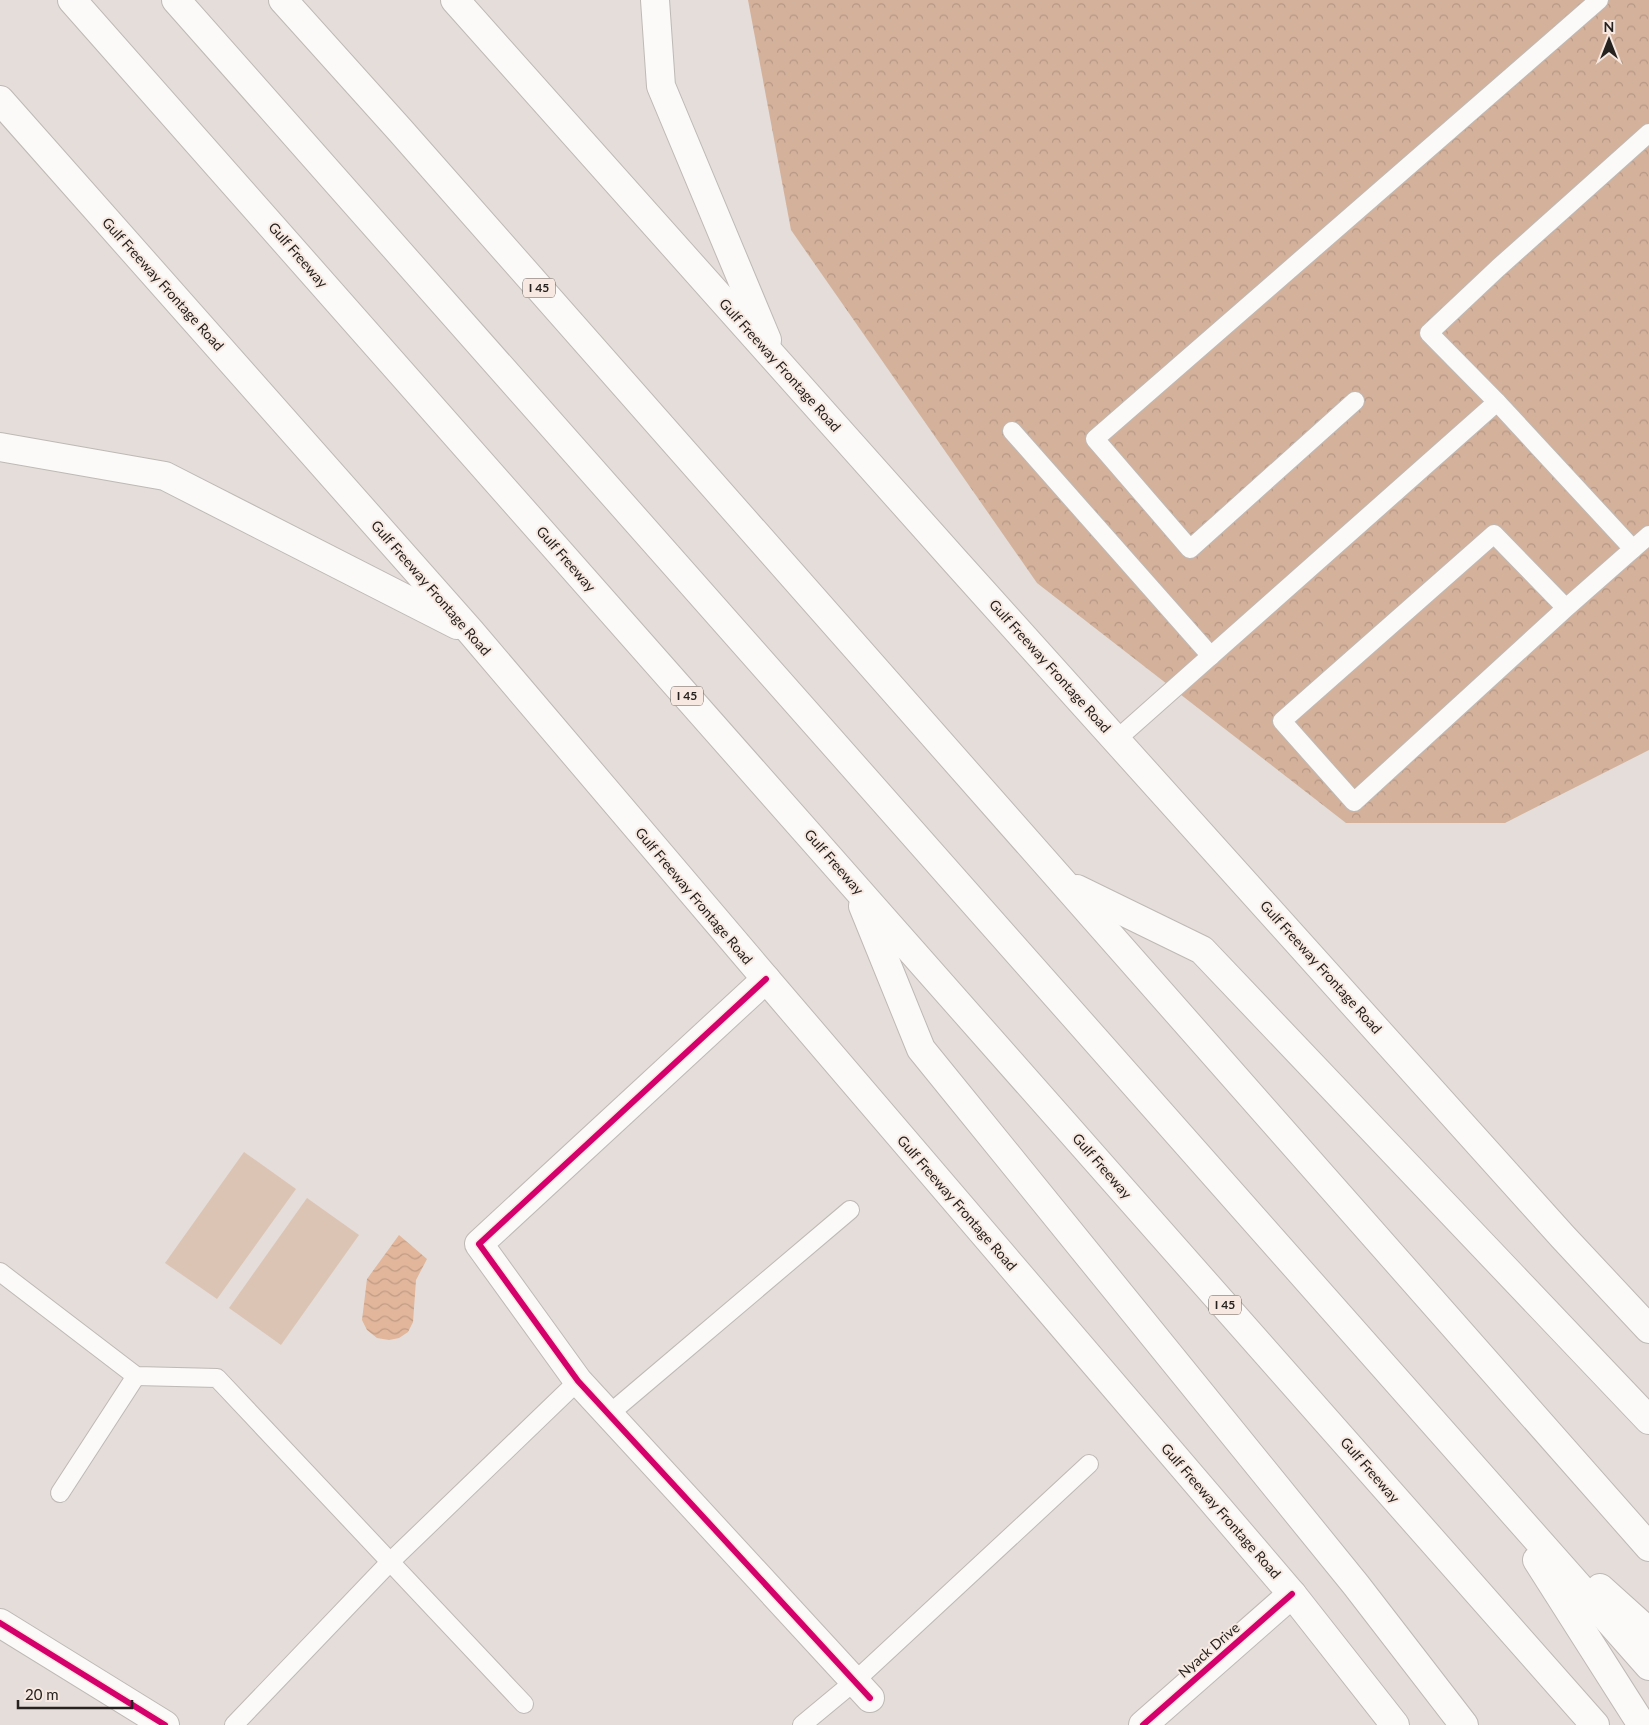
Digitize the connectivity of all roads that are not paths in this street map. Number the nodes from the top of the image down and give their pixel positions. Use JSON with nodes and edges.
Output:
{"nodes":[{"id":1,"x":72,"y":0,"type":"edge"},
{"id":2,"x":176,"y":0,"type":"edge"},
{"id":3,"x":283,"y":0,"type":"edge"},
{"id":4,"x":455,"y":0,"type":"edge"},
{"id":5,"x":655,"y":0,"type":"edge"},
{"id":6,"x":1599,"y":0,"type":"edge"},
{"id":7,"x":0,"y":100,"type":"edge"},
{"id":8,"x":1649,"y":133,"type":"edge"},
{"id":9,"x":776,"y":360,"type":"junction"},
{"id":10,"x":1355,"y":401,"type":"dead end"},
{"id":11,"x":1496,"y":402,"type":"junction"},
{"id":12,"x":1012,"y":431,"type":"dead end"},
{"id":13,"x":0,"y":447,"type":"edge"},
{"id":14,"x":1649,"y":535,"type":"edge"},
{"id":15,"x":1633,"y":549,"type":"junction"},
{"id":16,"x":1566,"y":608,"type":"junction"},
{"id":17,"x":471,"y":632,"type":"junction"},
{"id":18,"x":1211,"y":656,"type":"junction"},
{"id":19,"x":1116,"y":740,"type":"junction"},
{"id":20,"x":1064,"y":883,"type":"junction"},
{"id":21,"x":855,"y":886,"type":"junction"},
{"id":22,"x":766,"y":979,"type":"junction"},
{"id":23,"x":850,"y":1210,"type":"dead end"},
{"id":24,"x":0,"y":1272,"type":"edge"},
{"id":25,"x":1649,"y":1329,"type":"edge"},
{"id":26,"x":136,"y":1376,"type":"junction"},
{"id":27,"x":578,"y":1381,"type":"junction"},
{"id":28,"x":608,"y":1414,"type":"junction"},
{"id":29,"x":1649,"y":1420,"type":"edge"},
{"id":30,"x":1089,"y":1464,"type":"dead end"},
{"id":31,"x":1490,"y":1488,"type":"junction"},
{"id":32,"x":60,"y":1493,"type":"dead end"},
{"id":33,"x":1649,"y":1547,"type":"edge"},
{"id":34,"x":390,"y":1562,"type":"junction"},
{"id":35,"x":1292,"y":1594,"type":"junction"},
{"id":36,"x":0,"y":1623,"type":"edge"},
{"id":37,"x":1649,"y":1632,"type":"edge"},
{"id":38,"x":1649,"y":1666,"type":"edge"},
{"id":39,"x":863,"y":1689,"type":"junction"},
{"id":40,"x":524,"y":1704,"type":"dead end"},
{"id":41,"x":165,"y":1725,"type":"edge"},
{"id":42,"x":234,"y":1725,"type":"edge"},
{"id":43,"x":802,"y":1725,"type":"edge"},
{"id":44,"x":1143,"y":1725,"type":"edge"},
{"id":45,"x":1395,"y":1725,"type":"edge"},
{"id":46,"x":1464,"y":1725,"type":"edge"},
{"id":47,"x":1595,"y":1725,"type":"edge"},
{"id":48,"x":1642,"y":1725,"type":"edge"}],
"edges":[{"from":1,"to":21,"type":"main road","name":"Gulf Freeway","number":"I 45"},
{"from":2,"to":31,"type":"main road"},
{"from":3,"to":20,"type":"main road","number":"I 45"},
{"from":4,"to":9,"type":"main road","name":"Gulf Freeway Frontage Road"},
{"from":5,"to":9,"type":"main road"},
{"from":6,"to":10,"type":"lane"},
{"from":7,"to":17,"type":"main road","name":"Gulf Freeway Frontage Road"},
{"from":8,"to":11,"type":"lane"},
{"from":9,"to":19,"type":"main road","name":"Gulf Freeway Frontage Road"},
{"from":11,"to":15,"type":"lane"},
{"from":11,"to":18,"type":"lane"},
{"from":12,"to":18,"type":"lane"},
{"from":13,"to":17,"type":"main road"},
{"from":14,"to":15,"type":"lane"},
{"from":15,"to":16,"type":"lane"},
{"from":16,"to":16,"type":"lane"},
{"from":17,"to":22,"type":"main road","name":"Gulf Freeway Frontage Road"},
{"from":18,"to":19,"type":"lane"},
{"from":19,"to":25,"type":"main road","name":"Gulf Freeway Frontage Road"},
{"from":20,"to":29,"type":"main road"},
{"from":20,"to":33,"type":"main road","number":"I 45"},
{"from":21,"to":46,"type":"main road"},
{"from":21,"to":47,"type":"main road","name":"Gulf Freeway","number":"I 45"},
{"from":22,"to":27,"type":"main road"},
{"from":22,"to":35,"type":"main road","name":"Gulf Freeway Frontage Road"},
{"from":23,"to":28,"type":"lane"},
{"from":24,"to":26,"type":"lane"},
{"from":26,"to":32,"type":"lane"},
{"from":26,"to":34,"type":"lane"},
{"from":27,"to":28,"type":"main road"},
{"from":27,"to":34,"type":"lane"},
{"from":28,"to":39,"type":"main road"},
{"from":30,"to":39,"type":"lane"},
{"from":31,"to":37,"type":"main road"},
{"from":31,"to":38,"type":"main road"},
{"from":31,"to":48,"type":"main road"},
{"from":34,"to":40,"type":"lane"},
{"from":34,"to":42,"type":"lane"},
{"from":35,"to":44,"type":"main road","name":"Nyack Drive"},
{"from":35,"to":45,"type":"main road","name":"Gulf Freeway Frontage Road"},
{"from":36,"to":41,"type":"main road"},
{"from":39,"to":43,"type":"lane"}]}
